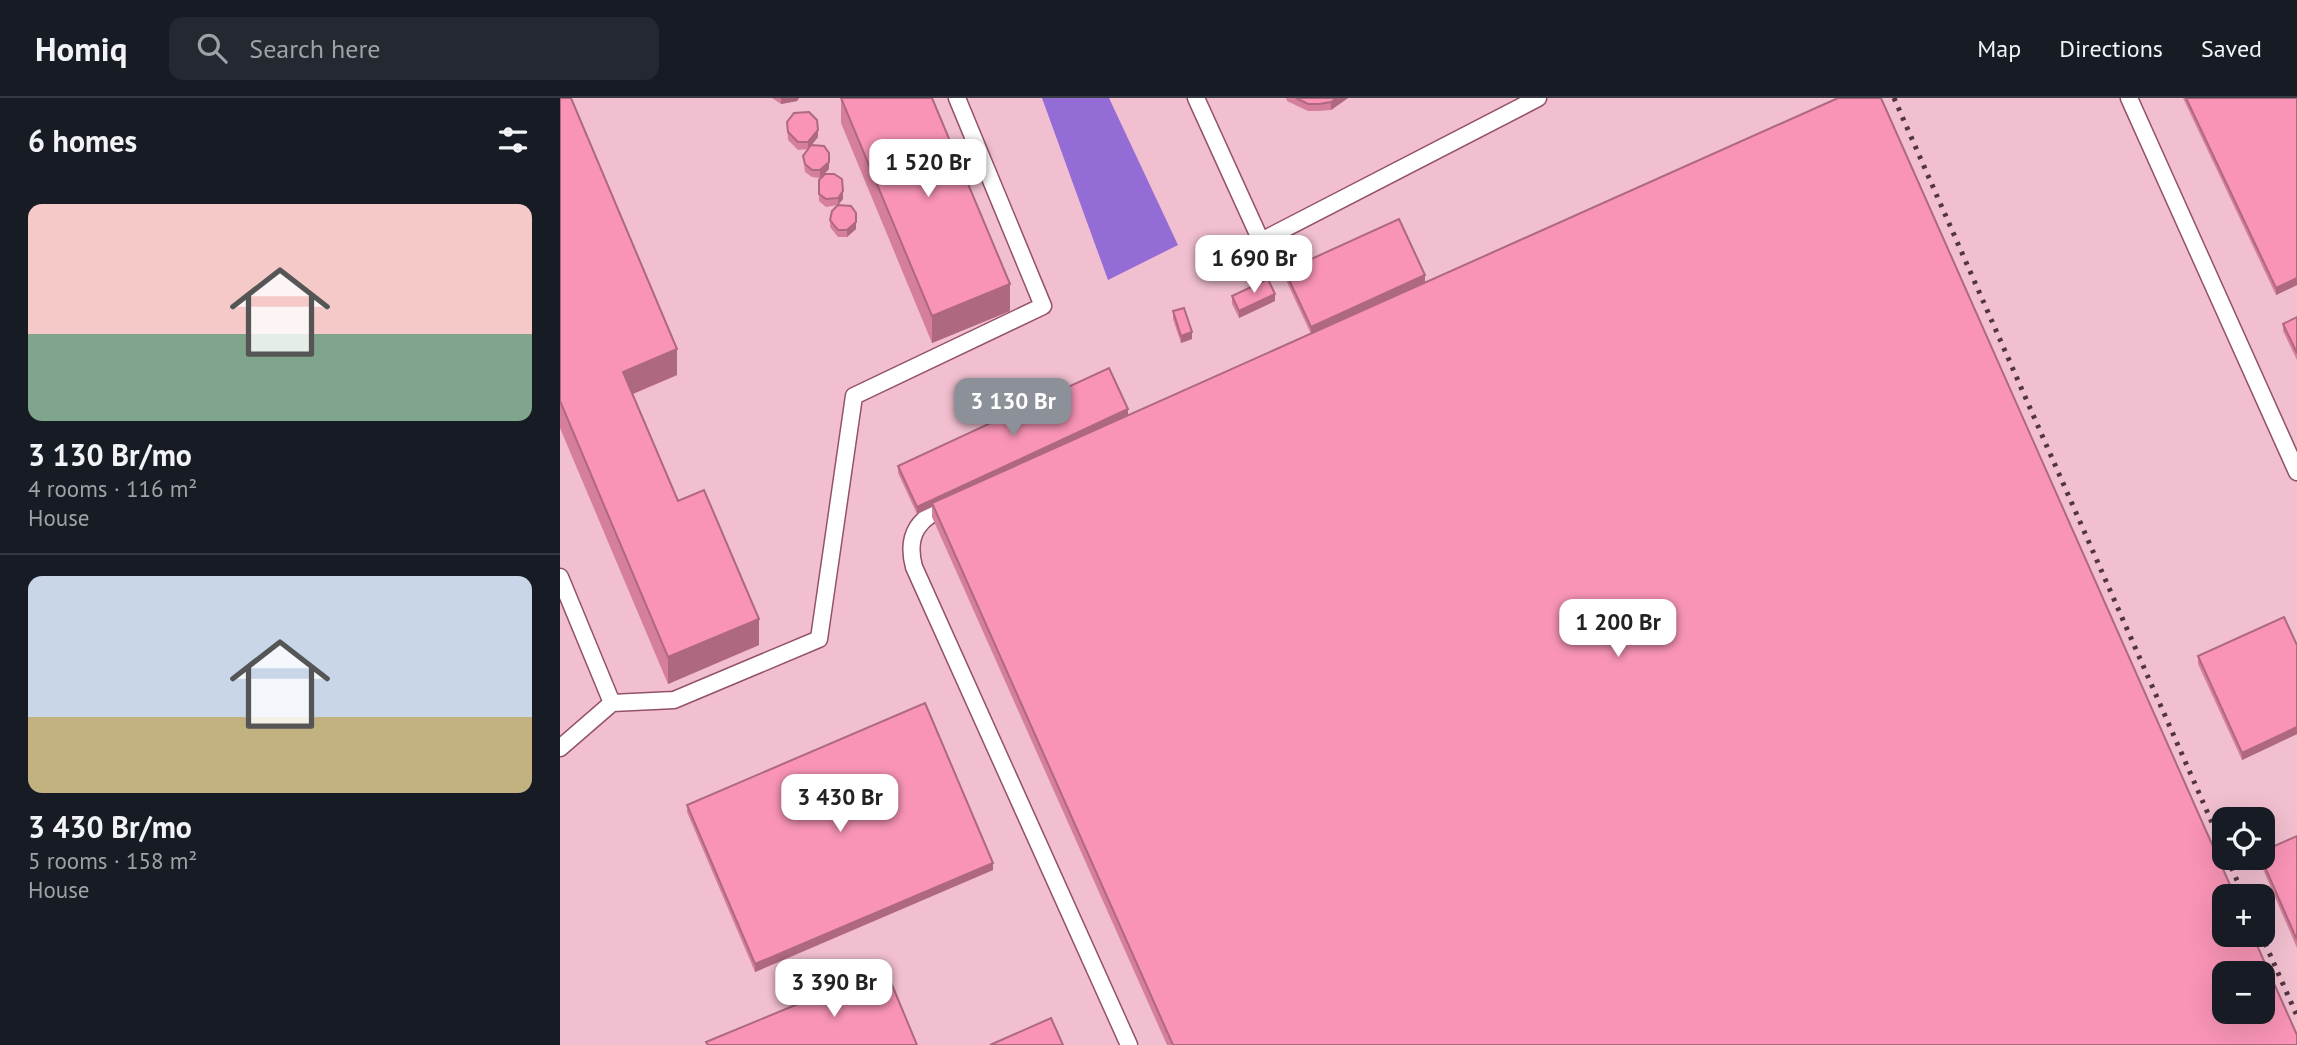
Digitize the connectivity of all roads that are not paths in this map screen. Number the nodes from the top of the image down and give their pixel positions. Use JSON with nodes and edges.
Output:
{"nodes":[{"id":1,"x":957,"y":98,"type":"edge"},
{"id":2,"x":1196,"y":98,"type":"edge"},
{"id":3,"x":1538,"y":98,"type":"edge"},
{"id":4,"x":2129,"y":98,"type":"edge"},
{"id":5,"x":2297,"y":472,"type":"edge"},
{"id":6,"x":967,"y":496,"type":"edge"},
{"id":7,"x":560,"y":577,"type":"edge"},
{"id":8,"x":612,"y":703,"type":"junction"},
{"id":9,"x":560,"y":748,"type":"edge"},
{"id":10,"x":1129,"y":1045,"type":"edge"}],
"edges":[{"from":1,"to":8,"type":"lane"},
{"from":2,"to":3,"type":"lane"},
{"from":4,"to":5,"type":"lane"},
{"from":6,"to":10,"type":"lane"},
{"from":7,"to":8,"type":"lane"},
{"from":8,"to":9,"type":"lane"}]}
